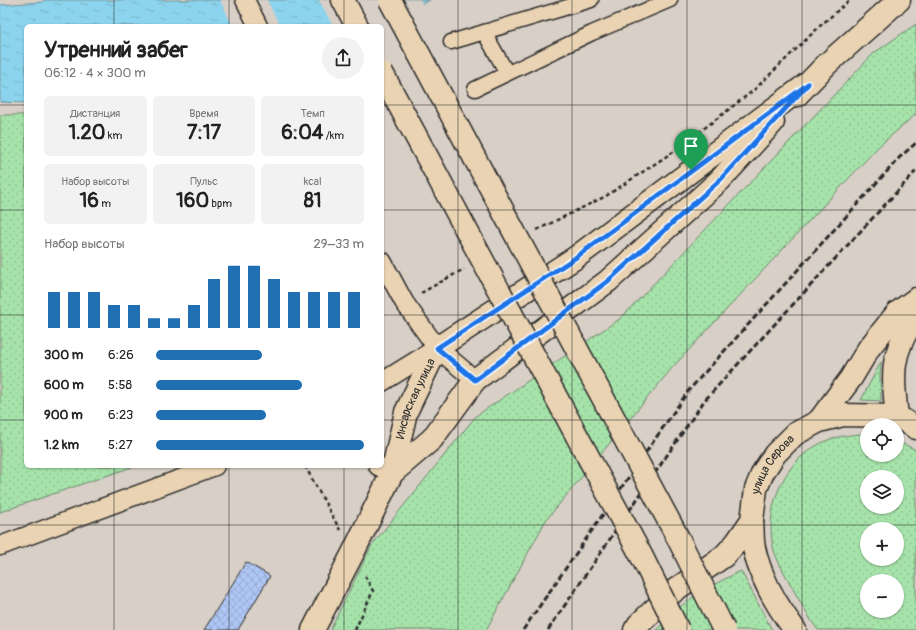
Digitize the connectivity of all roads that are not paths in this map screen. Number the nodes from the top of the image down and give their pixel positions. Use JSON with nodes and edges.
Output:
{"nodes":[{"id":1,"x":245,"y":0,"type":"edge"},
{"id":2,"x":343,"y":0,"type":"edge"},
{"id":3,"x":390,"y":0,"type":"edge"},
{"id":4,"x":591,"y":0,"type":"edge"},
{"id":5,"x":670,"y":0,"type":"edge"},
{"id":6,"x":899,"y":0,"type":"edge"},
{"id":7,"x":257,"y":24,"type":"edge"},
{"id":8,"x":356,"y":24,"type":"edge"},
{"id":9,"x":484,"y":32,"type":"junction"},
{"id":10,"x":451,"y":42,"type":"dead end"},
{"id":11,"x":507,"y":73,"type":"junction"},
{"id":12,"x":384,"y":77,"type":"edge"},
{"id":13,"x":808,"y":84,"type":"junction"},
{"id":14,"x":475,"y":88,"type":"dead end"},
{"id":15,"x":384,"y":265,"type":"edge"},
{"id":16,"x":916,"y":299,"type":"edge"},
{"id":17,"x":916,"y":318,"type":"edge"},
{"id":18,"x":437,"y":348,"type":"junction"},
{"id":19,"x":475,"y":380,"type":"junction"},
{"id":20,"x":384,"y":381,"type":"edge"},
{"id":21,"x":897,"y":416,"type":"junction"},
{"id":22,"x":819,"y":421,"type":"junction"},
{"id":23,"x":916,"y":428,"type":"edge"},
{"id":24,"x":210,"y":468,"type":"edge"},
{"id":25,"x":385,"y":469,"type":"edge"},
{"id":26,"x":752,"y":520,"type":"junction"},
{"id":27,"x":0,"y":546,"type":"edge"},
{"id":28,"x":313,"y":630,"type":"edge"},
{"id":29,"x":635,"y":630,"type":"edge"},
{"id":30,"x":678,"y":630,"type":"edge"},
{"id":31,"x":724,"y":630,"type":"edge"},
{"id":32,"x":795,"y":630,"type":"edge"}],
"edges":[{"from":1,"to":7,"type":"street"},
{"from":2,"to":8,"type":"street"},
{"from":3,"to":31,"type":"street","bridge":true},
{"from":4,"to":9,"type":"street"},
{"from":5,"to":11,"type":"street"},
{"from":6,"to":13,"type":"street","name":"Инсарская улица"},
{"from":9,"to":10,"type":"street"},
{"from":9,"to":11,"type":"street"},
{"from":11,"to":14,"type":"street"},
{"from":12,"to":30,"type":"street","bridge":true},
{"from":13,"to":18,"type":"street","name":"Инсарская улица"},
{"from":13,"to":19,"type":"street","name":"Инсарская улица"},
{"from":15,"to":18,"type":"street"},
{"from":16,"to":22,"type":"street","name":"улица Серова"},
{"from":17,"to":21,"type":"street"},
{"from":18,"to":19,"type":"street"},
{"from":18,"to":20,"type":"street"},
{"from":18,"to":25,"type":"street","name":"Инсарская улица"},
{"from":19,"to":25,"type":"street","name":"Инсарская улица"},
{"from":21,"to":22,"type":"street"},
{"from":21,"to":23,"type":"street"},
{"from":22,"to":26,"type":"street","name":"улица Серова"},
{"from":24,"to":27,"type":"street"},
{"from":25,"to":28,"type":"street","name":"Инсарская улица"},
{"from":26,"to":29,"type":"street","name":"улица Серова"},
{"from":26,"to":32,"type":"street"}]}
